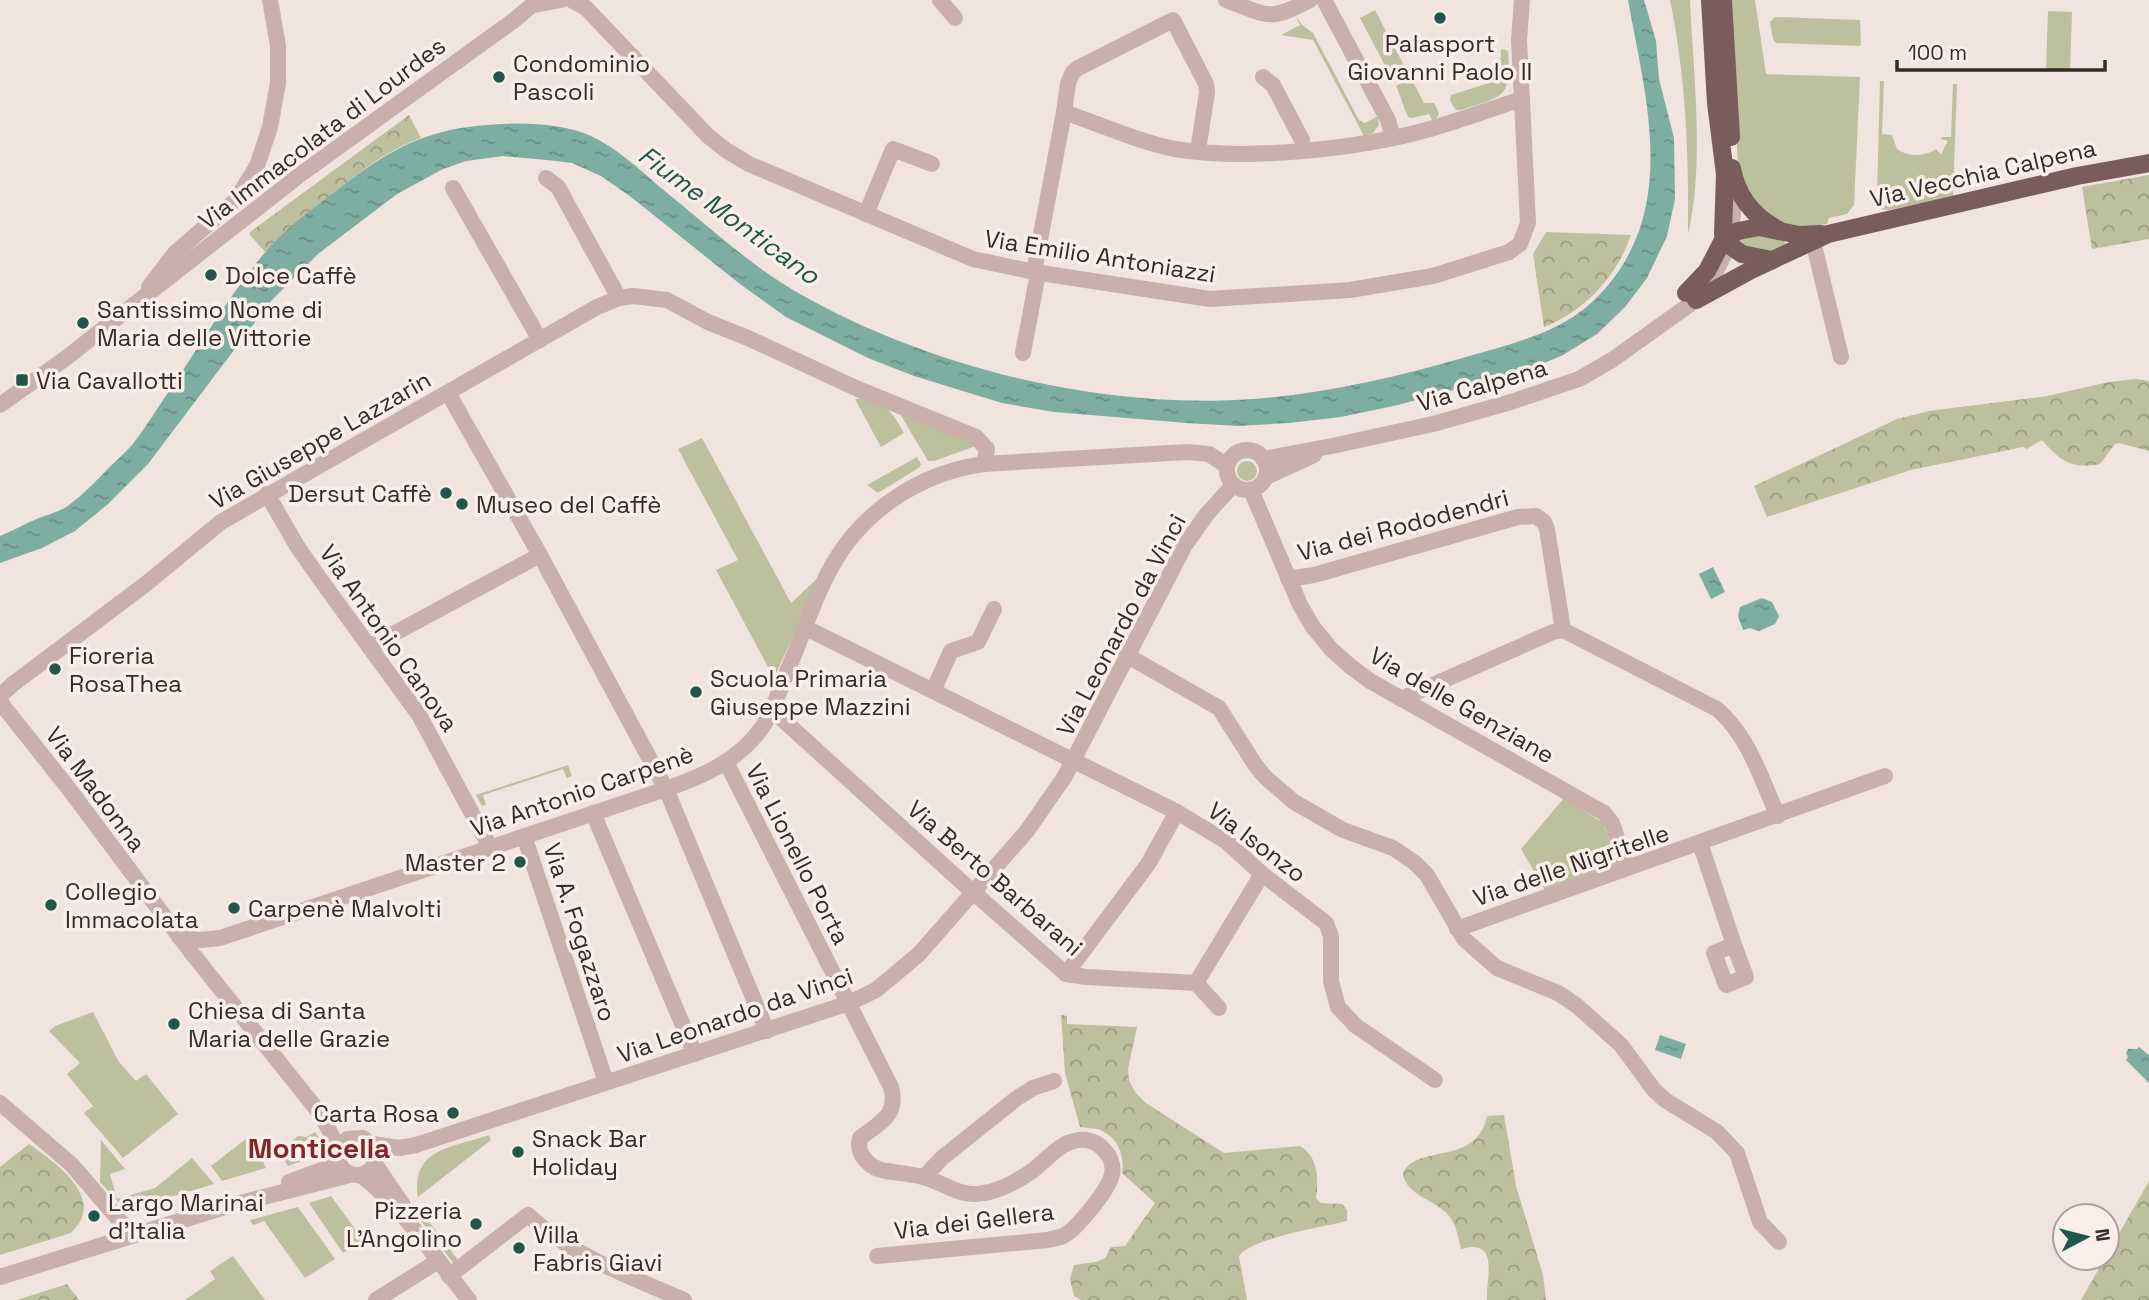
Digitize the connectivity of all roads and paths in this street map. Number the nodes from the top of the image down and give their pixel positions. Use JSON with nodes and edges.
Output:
{"nodes":[{"id":1,"x":270,"y":0,"type":"edge"},
{"id":2,"x":940,"y":0,"type":"edge"},
{"id":3,"x":1226,"y":0,"type":"edge"},
{"id":4,"x":1311,"y":0,"type":"edge"},
{"id":5,"x":1324,"y":0,"type":"edge"},
{"id":6,"x":1522,"y":0,"type":"edge"},
{"id":7,"x":1710,"y":0,"type":"edge"},
{"id":8,"x":1723,"y":0,"type":"edge"},
{"id":9,"x":574,"y":2,"type":"edge"},
{"id":10,"x":536,"y":3,"type":"edge"},
{"id":11,"x":955,"y":18,"type":"dead end"},
{"id":12,"x":1263,"y":77,"type":"dead end"},
{"id":13,"x":1522,"y":99,"type":"junction"},
{"id":14,"x":1716,"y":103,"type":"junction"},
{"id":15,"x":1064,"y":112,"type":"junction"},
{"id":16,"x":1393,"y":138,"type":"junction"},
{"id":17,"x":1303,"y":149,"type":"junction"},
{"id":18,"x":1198,"y":151,"type":"junction"},
{"id":19,"x":2149,"y":163,"type":"edge"},
{"id":20,"x":932,"y":164,"type":"dead end"},
{"id":21,"x":1732,"y":172,"type":"junction"},
{"id":22,"x":546,"y":178,"type":"dead end"},
{"id":23,"x":453,"y":188,"type":"dead end"},
{"id":24,"x":866,"y":214,"type":"junction"},
{"id":25,"x":1779,"y":229,"type":"junction"},
{"id":26,"x":1821,"y":238,"type":"junction"},
{"id":27,"x":1728,"y":240,"type":"junction"},
{"id":28,"x":1772,"y":260,"type":"junction"},
{"id":29,"x":1036,"y":273,"type":"junction"},
{"id":30,"x":1691,"y":297,"type":"junction"},
{"id":31,"x":619,"y":298,"type":"junction"},
{"id":32,"x":140,"y":300,"type":"junction"},
{"id":33,"x":540,"y":340,"type":"junction"},
{"id":34,"x":1023,"y":353,"type":"dead end"},
{"id":35,"x":1841,"y":357,"type":"dead end"},
{"id":36,"x":448,"y":393,"type":"junction"},
{"id":37,"x":0,"y":405,"type":"edge"},
{"id":38,"x":1332,"y":446,"type":"junction"},
{"id":39,"x":1263,"y":459,"type":"junction"},
{"id":40,"x":984,"y":464,"type":"junction"},
{"id":41,"x":1227,"y":466,"type":"junction"},
{"id":42,"x":1266,"y":477,"type":"junction"},
{"id":43,"x":1233,"y":485,"type":"junction"},
{"id":44,"x":1251,"y":490,"type":"junction"},
{"id":45,"x":267,"y":494,"type":"junction"},
{"id":46,"x":540,"y":555,"type":"junction"},
{"id":47,"x":1288,"y":579,"type":"junction"},
{"id":48,"x":994,"y":609,"type":"dead end"},
{"id":49,"x":806,"y":628,"type":"junction"},
{"id":50,"x":1563,"y":629,"type":"junction"},
{"id":51,"x":369,"y":647,"type":"junction"},
{"id":52,"x":1126,"y":655,"type":"junction"},
{"id":53,"x":933,"y":691,"type":"junction"},
{"id":54,"x":0,"y":696,"type":"edge"},
{"id":55,"x":1401,"y":699,"type":"junction"},
{"id":56,"x":0,"y":702,"type":"edge"},
{"id":57,"x":771,"y":709,"type":"junction"},
{"id":58,"x":1073,"y":760,"type":"junction"},
{"id":59,"x":726,"y":762,"type":"junction"},
{"id":60,"x":1885,"y":776,"type":"dead end"},
{"id":61,"x":666,"y":789,"type":"junction"},
{"id":62,"x":1177,"y":812,"type":"junction"},
{"id":63,"x":593,"y":813,"type":"junction"},
{"id":64,"x":1777,"y":816,"type":"junction"},
{"id":65,"x":524,"y":836,"type":"junction"},
{"id":66,"x":1700,"y":844,"type":"junction"},
{"id":67,"x":491,"y":847,"type":"junction"},
{"id":68,"x":1627,"y":868,"type":"junction"},
{"id":69,"x":1262,"y":874,"type":"junction"},
{"id":70,"x":973,"y":893,"type":"junction"},
{"id":71,"x":1457,"y":929,"type":"junction"},
{"id":72,"x":179,"y":937,"type":"junction"},
{"id":73,"x":219,"y":938,"type":"junction"},
{"id":74,"x":1734,"y":945,"type":"dead end"},
{"id":75,"x":207,"y":972,"type":"junction"},
{"id":76,"x":1066,"y":974,"type":"junction"},
{"id":77,"x":1196,"y":983,"type":"junction"},
{"id":78,"x":849,"y":1003,"type":"junction"},
{"id":79,"x":1219,"y":1008,"type":"dead end"},
{"id":80,"x":767,"y":1031,"type":"junction"},
{"id":81,"x":695,"y":1054,"type":"junction"},
{"id":82,"x":1435,"y":1080,"type":"dead end"},
{"id":83,"x":1054,"y":1081,"type":"dead end"},
{"id":84,"x":606,"y":1082,"type":"junction"},
{"id":85,"x":0,"y":1104,"type":"edge"},
{"id":86,"x":322,"y":1116,"type":"junction"},
{"id":87,"x":351,"y":1138,"type":"junction"},
{"id":88,"x":373,"y":1144,"type":"junction"},
{"id":89,"x":338,"y":1155,"type":"junction"},
{"id":90,"x":376,"y":1164,"type":"junction"},
{"id":91,"x":356,"y":1175,"type":"junction"},
{"id":92,"x":924,"y":1177,"type":"junction"},
{"id":93,"x":228,"y":1206,"type":"junction"},
{"id":94,"x":412,"y":1227,"type":"junction"},
{"id":95,"x":132,"y":1235,"type":"junction"},
{"id":96,"x":1779,"y":1242,"type":"dead end"},
{"id":97,"x":877,"y":1256,"type":"dead end"},
{"id":98,"x":438,"y":1261,"type":"junction"},
{"id":99,"x":449,"y":1276,"type":"junction"},
{"id":100,"x":0,"y":1277,"type":"edge"},
{"id":101,"x":376,"y":1300,"type":"edge"},
{"id":102,"x":469,"y":1300,"type":"edge"},
{"id":103,"x":684,"y":1300,"type":"edge"}],
"edges":[{"from":1,"to":32,"type":"street"},
{"from":2,"to":11,"type":"street"},
{"from":3,"to":4,"type":"street"},
{"from":5,"to":16,"type":"street"},
{"from":6,"to":13,"type":"street","name":"Via Emilio Antoniazzi"},
{"from":7,"to":14,"type":"main road"},
{"from":8,"to":21,"type":"main road"},
{"from":9,"to":10,"type":"street","name":"Via Immacolata di Lourdes"},
{"from":9,"to":24,"type":"street","name":"Via Emilio Antoniazzi"},
{"from":10,"to":32,"type":"street","name":"Via Immacolata di Lourdes"},
{"from":12,"to":17,"type":"street"},
{"from":13,"to":16,"type":"street"},
{"from":13,"to":29,"type":"street","name":"Via Emilio Antoniazzi"},
{"from":14,"to":27,"type":"main road"},
{"from":14,"to":30,"type":"street","name":"Via Calpena"},
{"from":15,"to":18,"type":"street"},
{"from":15,"to":18,"type":"street"},
{"from":15,"to":29,"type":"street"},
{"from":16,"to":17,"type":"street"},
{"from":17,"to":18,"type":"street"},
{"from":19,"to":26,"type":"main road","name":"Via Vecchia Calpena"},
{"from":20,"to":24,"type":"street"},
{"from":21,"to":25,"type":"main road"},
{"from":21,"to":27,"type":"street"},
{"from":22,"to":31,"type":"street"},
{"from":23,"to":33,"type":"street"},
{"from":24,"to":29,"type":"street","name":"Via Emilio Antoniazzi"},
{"from":25,"to":26,"type":"main road"},
{"from":25,"to":27,"type":"main road"},
{"from":26,"to":28,"type":"main road"},
{"from":26,"to":35,"type":"street"},
{"from":27,"to":28,"type":"main road"},
{"from":27,"to":30,"type":"main road"},
{"from":28,"to":30,"type":"main road"},
{"from":29,"to":34,"type":"street"},
{"from":30,"to":38,"type":"street","name":"Via Calpena"},
{"from":31,"to":33,"type":"street","name":"Via Giuseppe Lazzarin"},
{"from":31,"to":40,"type":"street","name":"Via Giuseppe Lazzarin"},
{"from":32,"to":37,"type":"street","name":"Via Immacolata di Lourdes"},
{"from":33,"to":36,"type":"street","name":"Via Giuseppe Lazzarin"},
{"from":36,"to":45,"type":"street","name":"Via Giuseppe Lazzarin"},
{"from":36,"to":46,"type":"street"},
{"from":38,"to":39,"type":"street","name":"Via Calpena"},
{"from":38,"to":42,"type":"street","name":"Via Calpena"},
{"from":39,"to":41,"type":"street"},
{"from":39,"to":42,"type":"street"},
{"from":40,"to":41,"type":"street","name":"Via Antonio Carpenè"},
{"from":40,"to":49,"type":"street","name":"Via Antonio Carpenè"},
{"from":41,"to":43,"type":"street"},
{"from":42,"to":44,"type":"street"},
{"from":43,"to":44,"type":"street"},
{"from":43,"to":52,"type":"street","name":"Via Leonardo da Vinci"},
{"from":44,"to":47,"type":"street","name":"Via delle Genziane"},
{"from":45,"to":51,"type":"street","name":"Via Antonio Canova"},
{"from":45,"to":54,"type":"street","name":"Via Giuseppe Lazzarin"},
{"from":46,"to":51,"type":"street"},
{"from":46,"to":61,"type":"street"},
{"from":47,"to":50,"type":"street","name":"Via dei Rododendri"},
{"from":47,"to":55,"type":"street","name":"Via delle Genziane"},
{"from":48,"to":53,"type":"street"},
{"from":49,"to":53,"type":"street","name":"Via Isonzo"},
{"from":49,"to":57,"type":"street","name":"Via Antonio Carpenè"},
{"from":50,"to":55,"type":"street"},
{"from":50,"to":64,"type":"street"},
{"from":51,"to":67,"type":"street","name":"Via Antonio Canova"},
{"from":52,"to":58,"type":"street","name":"Via Leonardo da Vinci"},
{"from":52,"to":71,"type":"street"},
{"from":53,"to":58,"type":"street","name":"Via Isonzo"},
{"from":55,"to":68,"type":"street","name":"Via delle Genziane"},
{"from":56,"to":72,"type":"street","name":"Via Madonna"},
{"from":57,"to":59,"type":"street","name":"Via Antonio Carpenè"},
{"from":57,"to":70,"type":"street","name":"Via Berto Barbarani"},
{"from":58,"to":62,"type":"street","name":"Via Isonzo"},
{"from":58,"to":70,"type":"street","name":"Via Leonardo da Vinci"},
{"from":59,"to":61,"type":"street","name":"Via Antonio Carpenè"},
{"from":59,"to":78,"type":"street","name":"Via Lionello Porta"},
{"from":60,"to":64,"type":"street","name":"Via delle Nigritelle"},
{"from":61,"to":63,"type":"street","name":"Via Antonio Carpenè"},
{"from":61,"to":80,"type":"street"},
{"from":62,"to":69,"type":"street","name":"Via Isonzo"},
{"from":62,"to":76,"type":"street"},
{"from":63,"to":65,"type":"street","name":"Via Antonio Carpenè"},
{"from":63,"to":81,"type":"street"},
{"from":64,"to":66,"type":"street","name":"Via delle Nigritelle"},
{"from":65,"to":67,"type":"street","name":"Via Antonio Carpenè"},
{"from":65,"to":84,"type":"street","name":"Via A. Fogazzaro"},
{"from":66,"to":68,"type":"street","name":"Via delle Nigritelle"},
{"from":66,"to":74,"type":"street","name":"Via delle Nigritelle"},
{"from":67,"to":73,"type":"street","name":"Via Antonio Carpenè"},
{"from":68,"to":71,"type":"street","name":"Via delle Nigritelle"},
{"from":69,"to":77,"type":"street"},
{"from":69,"to":82,"type":"street","name":"Via Isonzo"},
{"from":70,"to":76,"type":"street","name":"Via Berto Barbarani"},
{"from":70,"to":78,"type":"street","name":"Via Leonardo da Vinci"},
{"from":71,"to":96,"type":"street"},
{"from":72,"to":73,"type":"street","name":"Via Antonio Carpenè"},
{"from":72,"to":75,"type":"street","name":"Via Madonna"},
{"from":73,"to":75,"type":"street"},
{"from":75,"to":86,"type":"street","name":"Via Madonna"},
{"from":76,"to":77,"type":"street","name":"Via Berto Barbarani"},
{"from":77,"to":79,"type":"street"},
{"from":78,"to":80,"type":"street","name":"Via Leonardo da Vinci"},
{"from":78,"to":92,"type":"street","name":"Via dei Gellera"},
{"from":80,"to":81,"type":"street","name":"Via Leonardo da Vinci"},
{"from":81,"to":84,"type":"street","name":"Via Leonardo da Vinci"},
{"from":83,"to":92,"type":"street","name":"Via dei Gellera"},
{"from":84,"to":88,"type":"street","name":"Via Leonardo da Vinci"},
{"from":85,"to":95,"type":"street"},
{"from":86,"to":87,"type":"street"},
{"from":86,"to":89,"type":"street"},
{"from":87,"to":88,"type":"street"},
{"from":87,"to":89,"type":"street"},
{"from":88,"to":90,"type":"street"},
{"from":89,"to":91,"type":"street"},
{"from":89,"to":93,"type":"street"},
{"from":90,"to":91,"type":"street"},
{"from":90,"to":94,"type":"street"},
{"from":91,"to":93,"type":"street"},
{"from":91,"to":94,"type":"street"},
{"from":92,"to":97,"type":"street","name":"Via dei Gellera"},
{"from":93,"to":95,"type":"street"},
{"from":94,"to":98,"type":"street"},
{"from":95,"to":100,"type":"street"},
{"from":98,"to":99,"type":"street"},
{"from":98,"to":101,"type":"street"},
{"from":99,"to":102,"type":"street"},
{"from":99,"to":103,"type":"street"}]}
